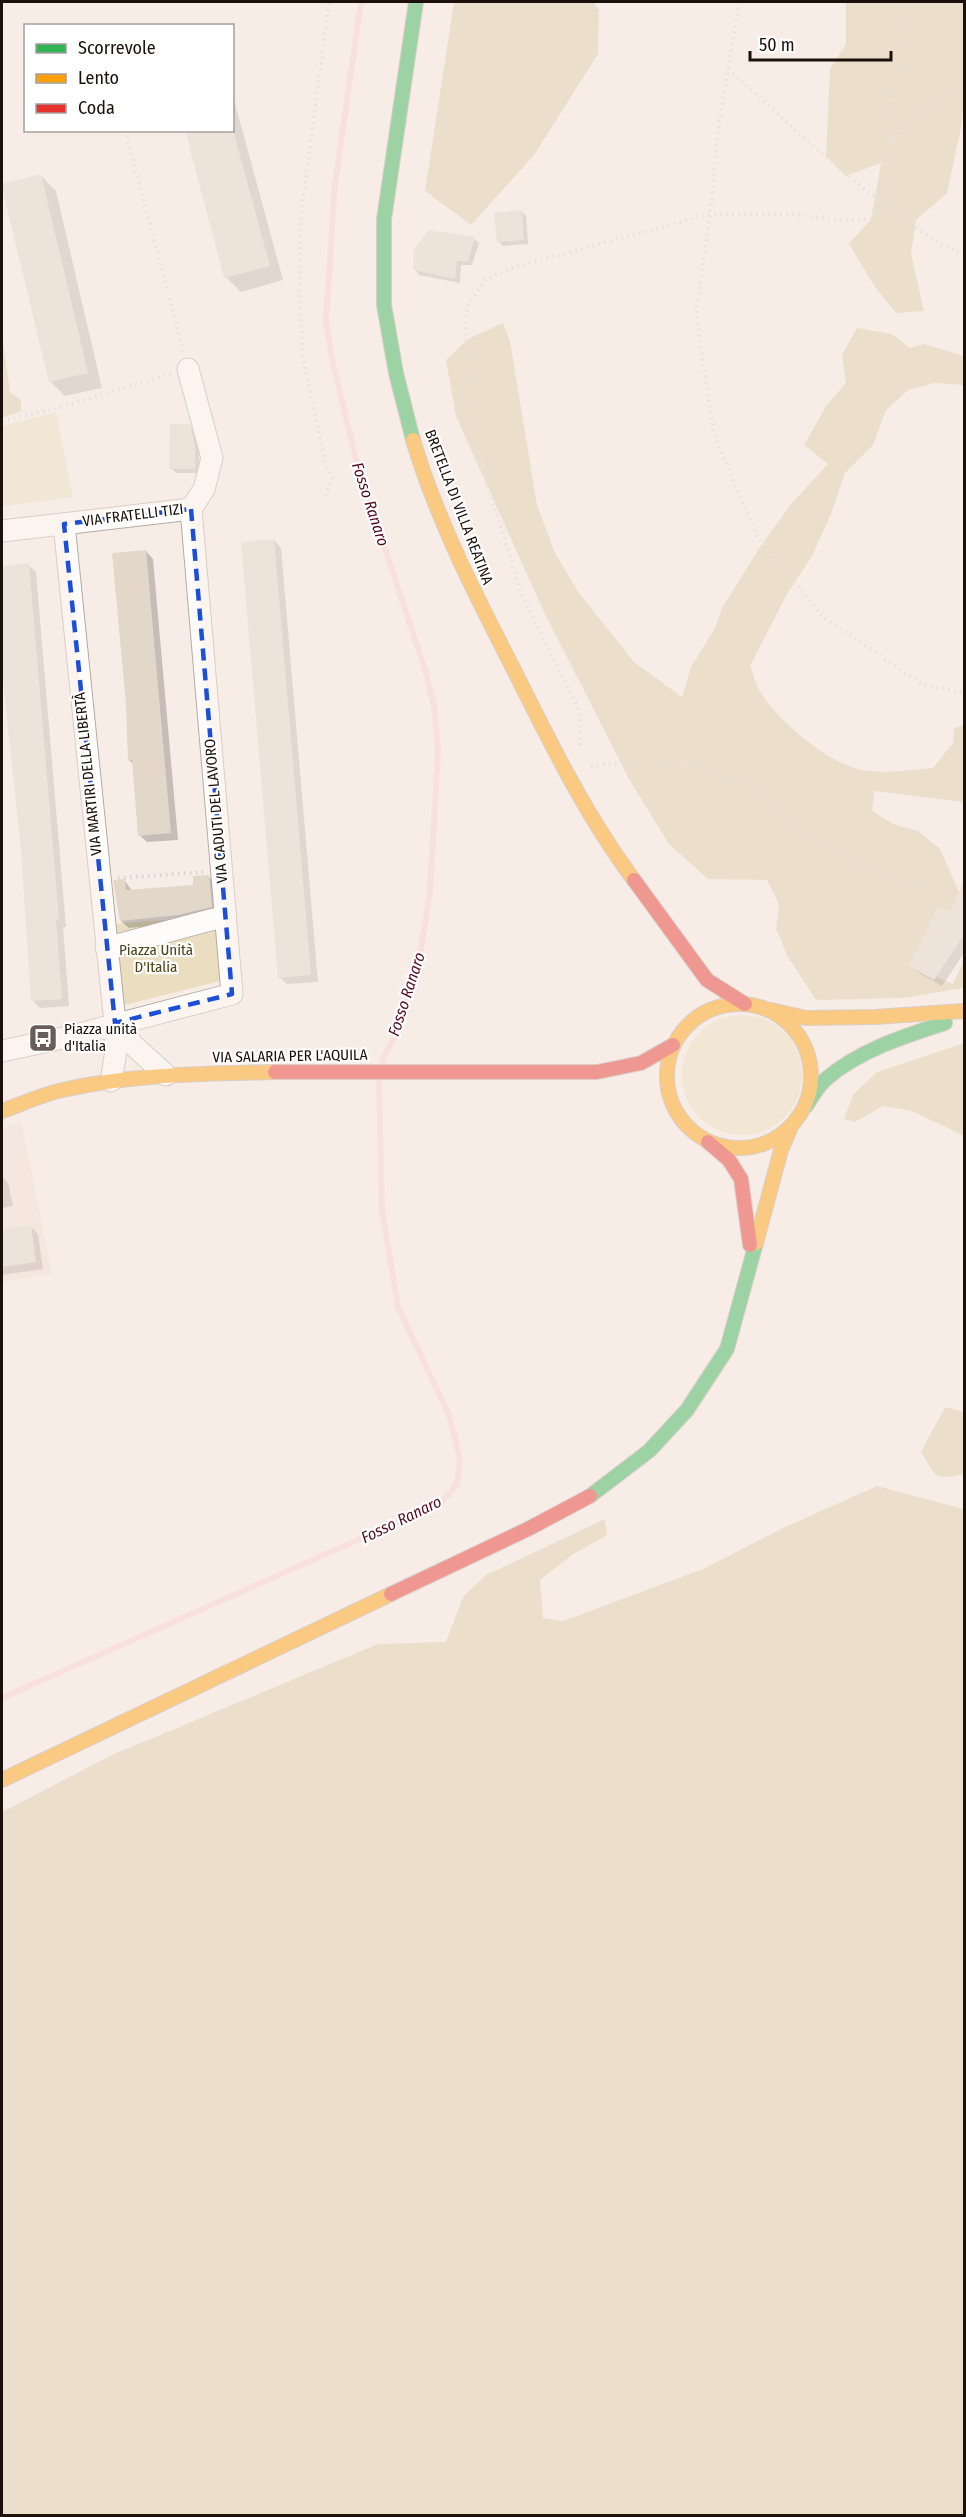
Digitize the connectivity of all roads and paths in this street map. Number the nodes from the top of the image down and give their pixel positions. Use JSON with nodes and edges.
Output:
{"nodes":[{"id":1,"x":329,"y":2,"type":"edge"},
{"id":2,"x":416,"y":2,"type":"edge"},
{"id":3,"x":739,"y":2,"type":"edge"},
{"id":4,"x":910,"y":2,"type":"edge"},
{"id":5,"x":728,"y":69,"type":"junction"},
{"id":6,"x":964,"y":81,"type":"edge"},
{"id":7,"x":126,"y":132,"type":"edge"},
{"id":8,"x":892,"y":141,"type":"junction"},
{"id":9,"x":882,"y":202,"type":"junction"},
{"id":10,"x":710,"y":214,"type":"junction"},
{"id":11,"x":964,"y":254,"type":"edge"},
{"id":12,"x":188,"y":369,"type":"junction"},
{"id":13,"x":2,"y":421,"type":"edge"},
{"id":14,"x":326,"y":496,"type":"dead end"},
{"id":15,"x":191,"y":509,"type":"junction"},
{"id":16,"x":64,"y":524,"type":"junction"},
{"id":17,"x":2,"y":531,"type":"edge"},
{"id":18,"x":964,"y":693,"type":"edge"},
{"id":19,"x":567,"y":772,"type":"junction"},
{"id":20,"x":221,"y":870,"type":"junction"},
{"id":21,"x":99,"y":880,"type":"junction"},
{"id":22,"x":935,"y":890,"type":"dead end"},
{"id":23,"x":225,"y":919,"type":"junction"},
{"id":24,"x":677,"y":939,"type":"junction"},
{"id":25,"x":106,"y":948,"type":"junction"},
{"id":26,"x":745,"y":1004,"type":"junction"},
{"id":27,"x":769,"y":1010,"type":"junction"},
{"id":28,"x":964,"y":1011,"type":"edge"},
{"id":29,"x":964,"y":1017,"type":"edge"},
{"id":30,"x":115,"y":1023,"type":"junction"},
{"id":31,"x":688,"y":1024,"type":"junction"},
{"id":32,"x":673,"y":1045,"type":"junction"},
{"id":33,"x":2,"y":1051,"type":"edge"},
{"id":34,"x":584,"y":1073,"type":"junction"},
{"id":35,"x":166,"y":1075,"type":"junction"},
{"id":36,"x":623,"y":1079,"type":"dead end"},
{"id":37,"x":111,"y":1081,"type":"junction"},
{"id":38,"x":656,"y":1094,"type":"dead end"},
{"id":39,"x":673,"y":1107,"type":"junction"},
{"id":40,"x":805,"y":1108,"type":"junction"},
{"id":41,"x":2,"y":1111,"type":"edge"},
{"id":42,"x":790,"y":1129,"type":"junction"},
{"id":43,"x":708,"y":1143,"type":"junction"},
{"id":44,"x":749,"y":1268,"type":"junction"},
{"id":45,"x":2,"y":1780,"type":"edge"}],
"edges":[{"from":1,"to":14,"type":"path"},
{"from":2,"to":19,"type":"main road","name":"BRETELLA DI VILLA REATINA"},
{"from":3,"to":5,"type":"path"},
{"from":4,"to":8,"type":"path"},
{"from":5,"to":9,"type":"path"},
{"from":5,"to":10,"type":"path"},
{"from":6,"to":8,"type":"path"},
{"from":7,"to":12,"type":"path"},
{"from":8,"to":9,"type":"path"},
{"from":9,"to":10,"type":"path"},
{"from":9,"to":11,"type":"path"},
{"from":10,"to":18,"type":"path"},
{"from":10,"to":19,"type":"path"},
{"from":12,"to":13,"type":"path"},
{"from":12,"to":15,"type":"street","name":"VIA FRATELLI TIZI"},
{"from":15,"to":16,"type":"street","name":"VIA FRATELLI TIZI"},
{"from":15,"to":20,"type":"street","name":"VIA CADUTI DEL LAVORO"},
{"from":16,"to":17,"type":"street","name":"VIA FRATELLI TIZI"},
{"from":16,"to":21,"type":"street","name":"VIA MARTIRI DELLA LIBERTÀ"},
{"from":19,"to":22,"type":"path"},
{"from":19,"to":24,"type":"main road","name":"BRETELLA DI VILLA REATINA"},
{"from":20,"to":21,"type":"path"},
{"from":20,"to":23,"type":"street","name":"VIA CADUTI DEL LAVORO"},
{"from":21,"to":25,"type":"street","name":"VIA MARTIRI DELLA LIBERTÀ"},
{"from":23,"to":25,"type":"street"},
{"from":23,"to":30,"type":"street","name":"VIA CADUTI DEL LAVORO"},
{"from":24,"to":26,"type":"main road"},
{"from":24,"to":31,"type":"main road"},
{"from":25,"to":30,"type":"street","name":"VIA MARTIRI DELLA LIBERTÀ"},
{"from":26,"to":27,"type":"main road"},
{"from":26,"to":31,"type":"main road"},
{"from":27,"to":28,"type":"main road"},
{"from":27,"to":40,"type":"main road"},
{"from":29,"to":40,"type":"main road"},
{"from":30,"to":33,"type":"street"},
{"from":30,"to":35,"type":"street"},
{"from":30,"to":37,"type":"street","name":"VIA MARTIRI DELLA LIBERTÀ"},
{"from":31,"to":32,"type":"main road"},
{"from":32,"to":34,"type":"main road","name":"VIA SALARIA PER L'AQUILA"},
{"from":32,"to":39,"type":"main road"},
{"from":34,"to":35,"type":"main road","name":"VIA SALARIA PER L'AQUILA"},
{"from":34,"to":36,"type":"main road","name":"VIA SALARIA PER L'AQUILA"},
{"from":35,"to":37,"type":"main road","name":"VIA SALARIA PER L'AQUILA"},
{"from":37,"to":41,"type":"main road","name":"VIA SALARIA PER L'AQUILA"},
{"from":38,"to":39,"type":"main road"},
{"from":39,"to":43,"type":"main road"},
{"from":40,"to":42,"type":"main road"},
{"from":42,"to":43,"type":"main road"},
{"from":42,"to":44,"type":"main road"},
{"from":43,"to":44,"type":"main road"},
{"from":44,"to":45,"type":"main road"}]}
